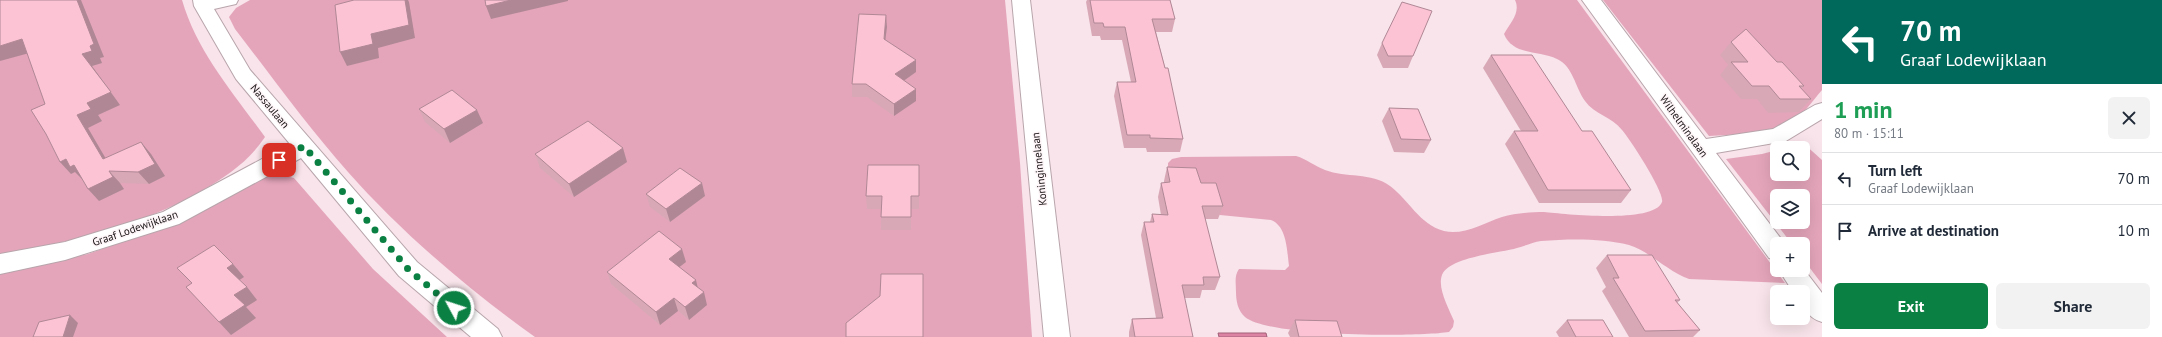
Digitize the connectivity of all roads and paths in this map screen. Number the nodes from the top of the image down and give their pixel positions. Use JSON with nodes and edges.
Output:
{"nodes":[{"id":1,"x":229,"y":0,"type":"edge"},
{"id":2,"x":1021,"y":0,"type":"edge"},
{"id":3,"x":1591,"y":0,"type":"edge"},
{"id":4,"x":202,"y":3,"type":"edge"},
{"id":5,"x":1822,"y":110,"type":"edge"},
{"id":6,"x":304,"y":146,"type":"junction"},
{"id":7,"x":1700,"y":148,"type":"junction"},
{"id":8,"x":1770,"y":242,"type":"edge"},
{"id":9,"x":0,"y":264,"type":"edge"},
{"id":10,"x":1796,"y":277,"type":"edge"},
{"id":11,"x":1822,"y":312,"type":"edge"},
{"id":12,"x":488,"y":337,"type":"edge"},
{"id":13,"x":1057,"y":337,"type":"edge"}],
"edges":[{"from":1,"to":4,"type":"street"},
{"from":2,"to":13,"type":"street","name":"Koninginnelaan"},
{"from":3,"to":7,"type":"street","name":"Wilhelminalaan"},
{"from":4,"to":6,"type":"street","name":"Nassaulaan"},
{"from":5,"to":7,"type":"street"},
{"from":6,"to":9,"type":"street","name":"Graaf Lodewijklaan"},
{"from":6,"to":12,"type":"street","name":"Nassaulaan"},
{"from":7,"to":8,"type":"street","name":"Wilhelminalaan"},
{"from":10,"to":11,"type":"street"}]}
